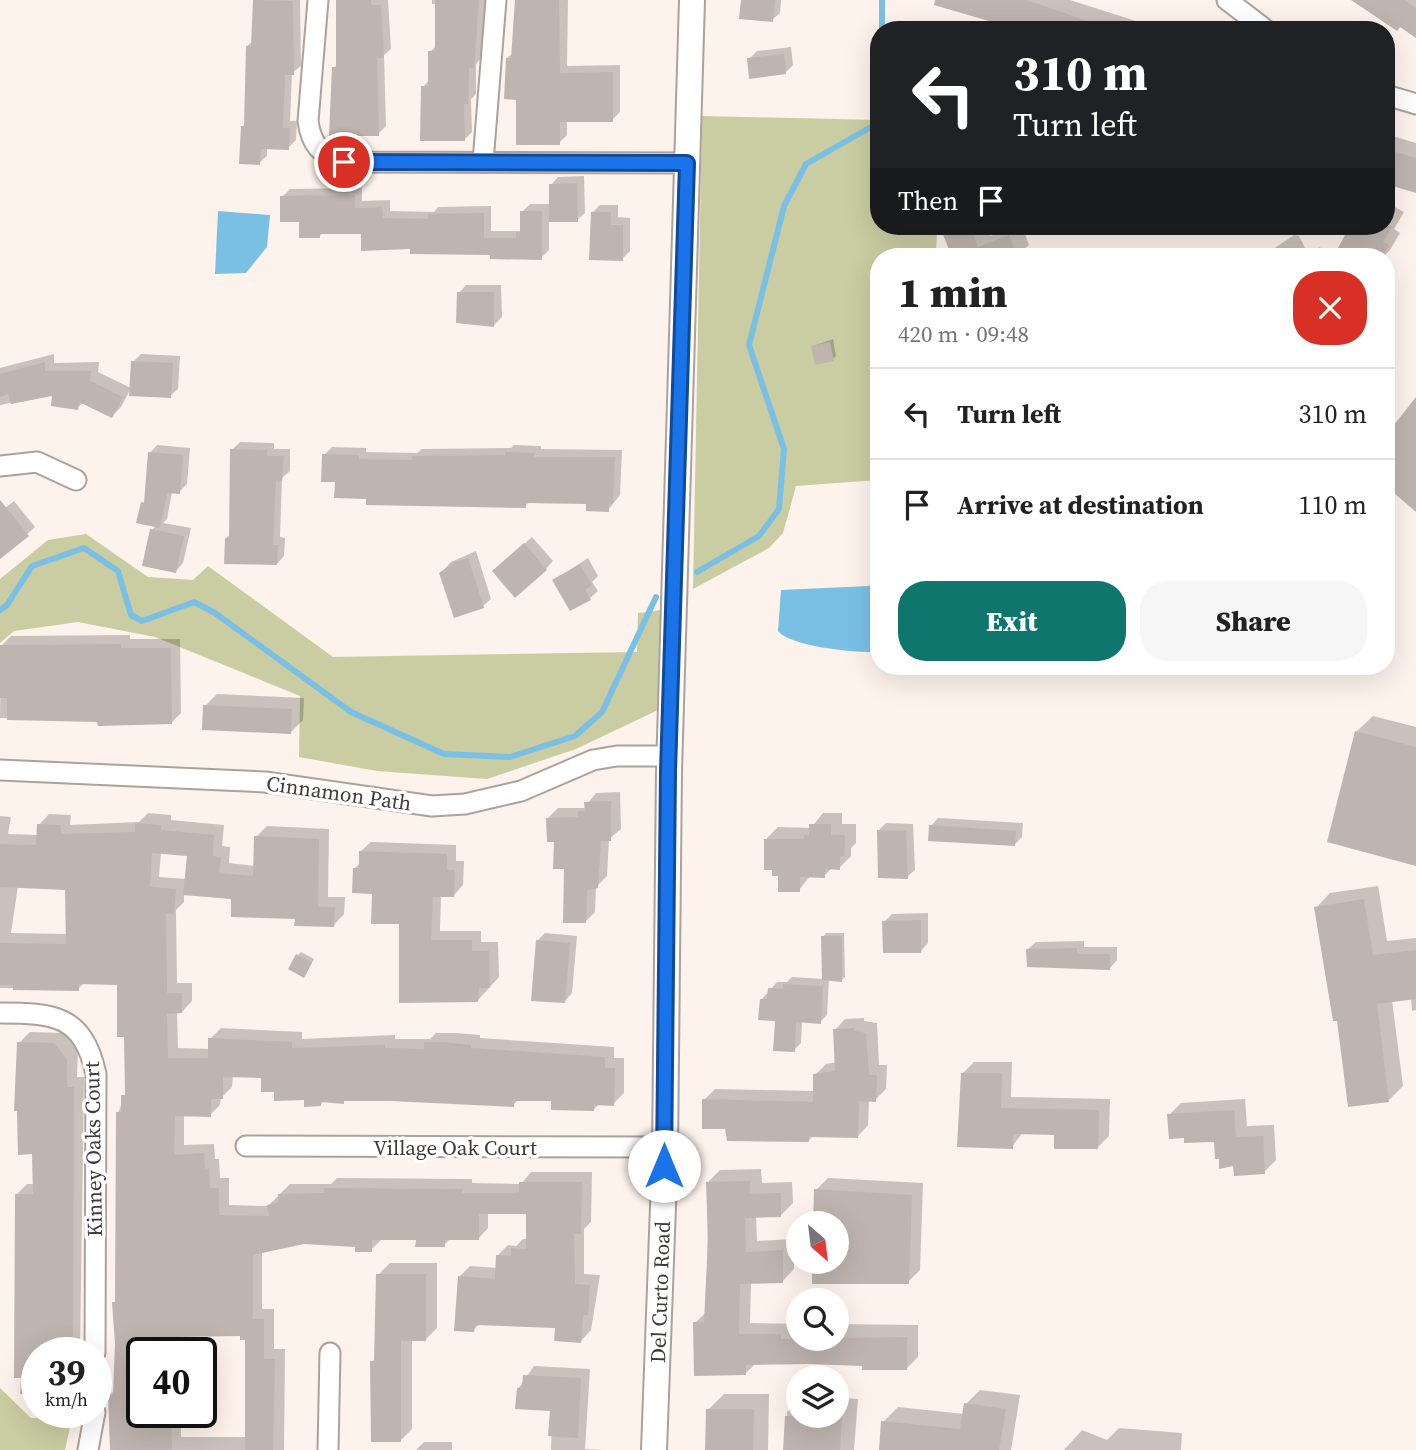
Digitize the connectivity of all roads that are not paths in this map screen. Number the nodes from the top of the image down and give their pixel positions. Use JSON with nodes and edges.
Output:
{"nodes":[{"id":1,"x":318,"y":0,"type":"edge"},
{"id":2,"x":496,"y":0,"type":"edge"},
{"id":3,"x":692,"y":0,"type":"edge"},
{"id":4,"x":1227,"y":0,"type":"edge"},
{"id":5,"x":1254,"y":21,"type":"edge"},
{"id":6,"x":1395,"y":98,"type":"edge"},
{"id":7,"x":1416,"y":104,"type":"edge"},
{"id":8,"x":483,"y":162,"type":"junction"},
{"id":9,"x":687,"y":163,"type":"junction"},
{"id":10,"x":0,"y":466,"type":"edge"},
{"id":11,"x":76,"y":480,"type":"dead end"},
{"id":12,"x":669,"y":756,"type":"junction"},
{"id":13,"x":0,"y":770,"type":"edge"},
{"id":14,"x":0,"y":1013,"type":"edge"},
{"id":15,"x":246,"y":1146,"type":"dead end"},
{"id":16,"x":664,"y":1147,"type":"junction"},
{"id":17,"x":95,"y":1337,"type":"edge"},
{"id":18,"x":330,"y":1353,"type":"dead end"},
{"id":19,"x":92,"y":1428,"type":"edge"},
{"id":20,"x":88,"y":1450,"type":"edge"},
{"id":21,"x":328,"y":1450,"type":"edge"},
{"id":22,"x":654,"y":1450,"type":"edge"}],
"edges":[{"from":1,"to":8,"type":"street"},
{"from":2,"to":8,"type":"street"},
{"from":3,"to":9,"type":"street","name":"Del Curto Road"},
{"from":4,"to":5,"type":"street"},
{"from":6,"to":7,"type":"street"},
{"from":8,"to":9,"type":"street"},
{"from":9,"to":12,"type":"street","name":"Del Curto Road"},
{"from":10,"to":11,"type":"street"},
{"from":12,"to":13,"type":"street","name":"Cinnamon Path"},
{"from":12,"to":16,"type":"street","name":"Del Curto Road"},
{"from":14,"to":17,"type":"street","name":"Kinney Oaks Court"},
{"from":15,"to":16,"type":"street","name":"Village Oak Court"},
{"from":16,"to":22,"type":"street","name":"Del Curto Road"},
{"from":18,"to":21,"type":"street"},
{"from":19,"to":20,"type":"street"}]}
